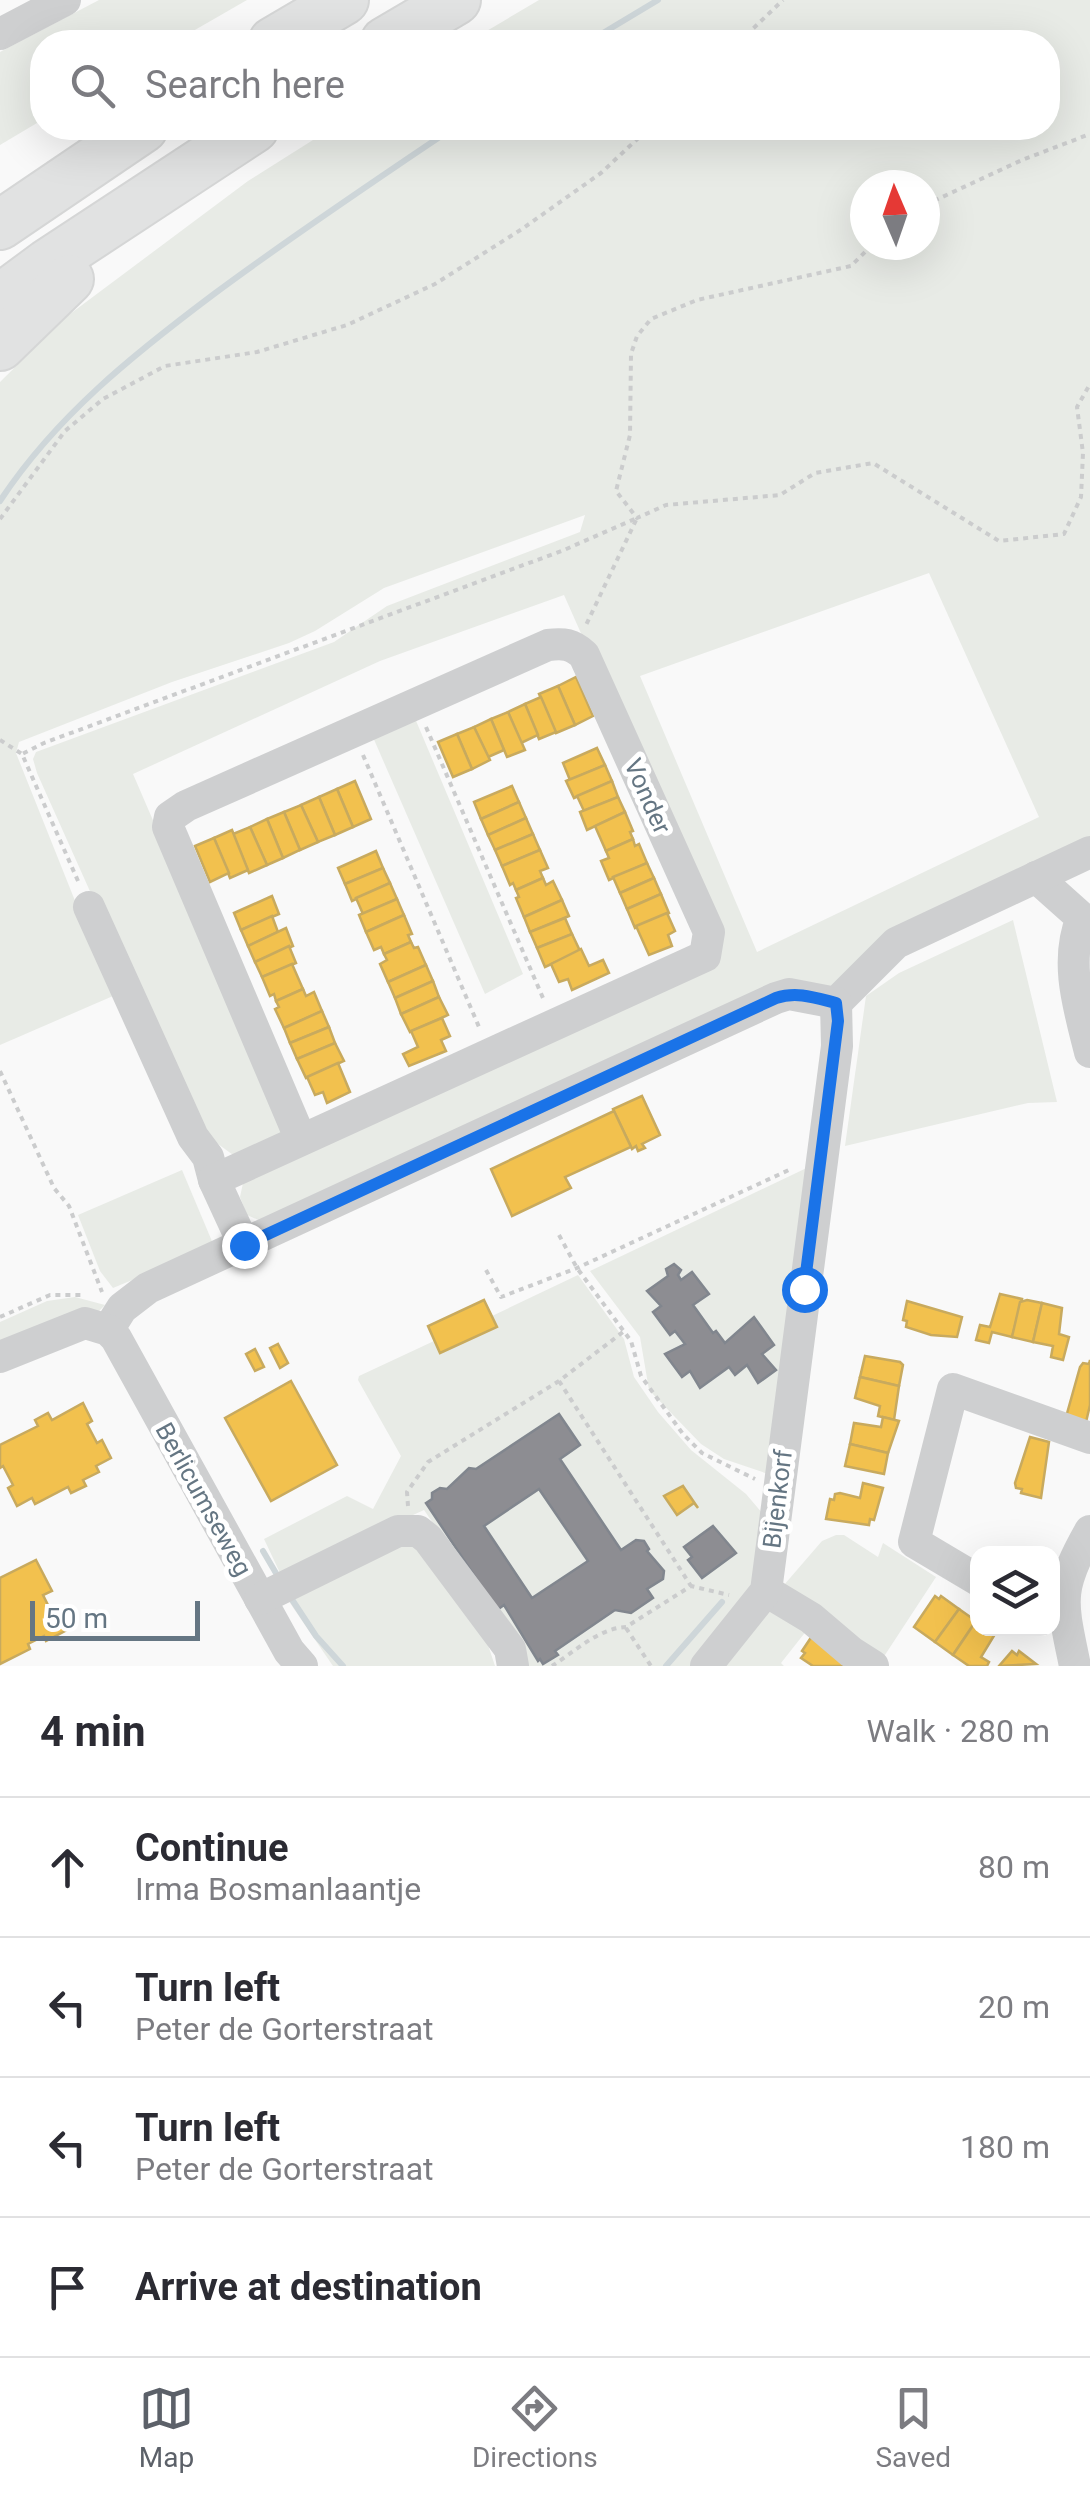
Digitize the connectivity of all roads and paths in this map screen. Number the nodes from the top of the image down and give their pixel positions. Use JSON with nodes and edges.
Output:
{"nodes":[{"id":1,"x":65,"y":0,"type":"edge"},
{"id":2,"x":344,"y":0,"type":"edge"},
{"id":3,"x":456,"y":0,"type":"edge"},
{"id":4,"x":783,"y":0,"type":"edge"},
{"id":5,"x":293,"y":30,"type":"edge"},
{"id":6,"x":405,"y":30,"type":"edge"},
{"id":7,"x":752,"y":30,"type":"edge"},
{"id":8,"x":0,"y":34,"type":"edge"},
{"id":9,"x":1090,"y":134,"type":"edge"},
{"id":10,"x":94,"y":140,"type":"edge"},
{"id":11,"x":124,"y":140,"type":"edge"},
{"id":12,"x":235,"y":140,"type":"edge"},
{"id":13,"x":636,"y":140,"type":"edge"},
{"id":14,"x":176,"y":178,"type":"junction"},
{"id":15,"x":0,"y":188,"type":"edge"},
{"id":16,"x":940,"y":199,"type":"edge"},
{"id":17,"x":0,"y":225,"type":"edge"},
{"id":18,"x":857,"y":260,"type":"edge"},
{"id":19,"x":0,"y":299,"type":"edge"},
{"id":20,"x":0,"y":346,"type":"edge"},
{"id":21,"x":1090,"y":384,"type":"edge"},
{"id":22,"x":637,"y":518,"type":"junction"},
{"id":23,"x":0,"y":519,"type":"edge"},
{"id":24,"x":576,"y":647,"type":"junction"},
{"id":25,"x":416,"y":704,"type":"junction"},
{"id":26,"x":354,"y":732,"type":"junction"},
{"id":27,"x":0,"y":740,"type":"edge"},
{"id":28,"x":22,"y":754,"type":"junction"},
{"id":29,"x":1090,"y":852,"type":"edge"},
{"id":30,"x":1036,"y":876,"type":"junction"},
{"id":31,"x":89,"y":907,"type":"joint"},
{"id":32,"x":1086,"y":915,"type":"edge"},
{"id":33,"x":836,"y":1003,"type":"junction"},
{"id":34,"x":555,"y":1024,"type":"junction"},
{"id":35,"x":1088,"y":1034,"type":"edge"},
{"id":36,"x":490,"y":1054,"type":"junction"},
{"id":37,"x":0,"y":1070,"type":"edge"},
{"id":38,"x":301,"y":1140,"type":"junction"},
{"id":39,"x":823,"y":1154,"type":"junction"},
{"id":40,"x":214,"y":1180,"type":"junction"},
{"id":41,"x":559,"y":1235,"type":"dead end"},
{"id":42,"x":244,"y":1245,"type":"junction"},
{"id":43,"x":577,"y":1268,"type":"junction"},
{"id":44,"x":486,"y":1270,"type":"dead end"},
{"id":45,"x":107,"y":1315,"type":"junction"},
{"id":46,"x":624,"y":1331,"type":"junction"},
{"id":47,"x":0,"y":1357,"type":"edge"},
{"id":48,"x":559,"y":1381,"type":"junction"},
{"id":49,"x":1090,"y":1438,"type":"edge"},
{"id":50,"x":777,"y":1490,"type":"junction"},
{"id":51,"x":408,"y":1531,"type":"junction"},
{"id":52,"x":1090,"y":1531,"type":"edge"},
{"id":53,"x":970,"y":1575,"type":"edge"},
{"id":54,"x":692,"y":1586,"type":"junction"},
{"id":55,"x":275,"y":1591,"type":"junction"},
{"id":56,"x":762,"y":1596,"type":"junction"},
{"id":57,"x":626,"y":1628,"type":"junction"},
{"id":58,"x":1066,"y":1642,"type":"edge"},
{"id":59,"x":650,"y":1665,"type":"edge"},
{"id":60,"x":302,"y":1666,"type":"edge"},
{"id":61,"x":513,"y":1666,"type":"edge"},
{"id":62,"x":552,"y":1666,"type":"edge"},
{"id":63,"x":706,"y":1666,"type":"edge"},
{"id":64,"x":873,"y":1666,"type":"edge"}],
"edges":[{"from":1,"to":8,"type":"street"},
{"from":2,"to":5,"type":"highway"},
{"from":3,"to":6,"type":"highway"},
{"from":4,"to":7,"type":"path"},
{"from":9,"to":16,"type":"path"},
{"from":10,"to":15,"type":"highway"},
{"from":11,"to":17,"type":"highway"},
{"from":12,"to":14,"type":"highway"},
{"from":13,"to":23,"type":"path"},
{"from":14,"to":19,"type":"highway"},
{"from":14,"to":20,"type":"highway"},
{"from":18,"to":22,"type":"path"},
{"from":21,"to":22,"type":"path"},
{"from":22,"to":24,"type":"path"},
{"from":22,"to":28,"type":"path"},
{"from":24,"to":25,"type":"street"},
{"from":24,"to":34,"type":"street","name":"Vonder"},
{"from":25,"to":26,"type":"street"},
{"from":25,"to":34,"type":"path"},
{"from":26,"to":36,"type":"path"},
{"from":26,"to":38,"type":"street"},
{"from":27,"to":28,"type":"path"},
{"from":28,"to":31,"type":"path"},
{"from":29,"to":30,"type":"street"},
{"from":30,"to":32,"type":"street"},
{"from":30,"to":33,"type":"street"},
{"from":31,"to":40,"type":"street"},
{"from":32,"to":35,"type":"street"},
{"from":33,"to":39,"type":"street","name":"Bijenkorf"},
{"from":33,"to":42,"type":"street"},
{"from":34,"to":36,"type":"street","name":"Vonder"},
{"from":36,"to":38,"type":"street","name":"Vonder"},
{"from":37,"to":45,"type":"path"},
{"from":38,"to":40,"type":"street","name":"Vonder"},
{"from":39,"to":43,"type":"path"},
{"from":39,"to":50,"type":"street","name":"Bijenkorf"},
{"from":40,"to":42,"type":"street"},
{"from":41,"to":43,"type":"path"},
{"from":42,"to":45,"type":"street"},
{"from":43,"to":44,"type":"path"},
{"from":43,"to":46,"type":"path"},
{"from":45,"to":47,"type":"street"},
{"from":45,"to":55,"type":"street","name":"Berlicumseweg"},
{"from":46,"to":48,"type":"path"},
{"from":46,"to":50,"type":"path"},
{"from":48,"to":51,"type":"path"},
{"from":48,"to":54,"type":"path"},
{"from":49,"to":53,"type":"street"},
{"from":50,"to":56,"type":"street","name":"Bijenkorf"},
{"from":51,"to":55,"type":"street"},
{"from":51,"to":61,"type":"street"},
{"from":52,"to":58,"type":"street"},
{"from":54,"to":56,"type":"path"},
{"from":54,"to":57,"type":"path"},
{"from":55,"to":60,"type":"street","name":"Berlicumseweg"},
{"from":56,"to":63,"type":"street"},
{"from":56,"to":64,"type":"street"},
{"from":57,"to":59,"type":"path"},
{"from":57,"to":62,"type":"path"}]}
